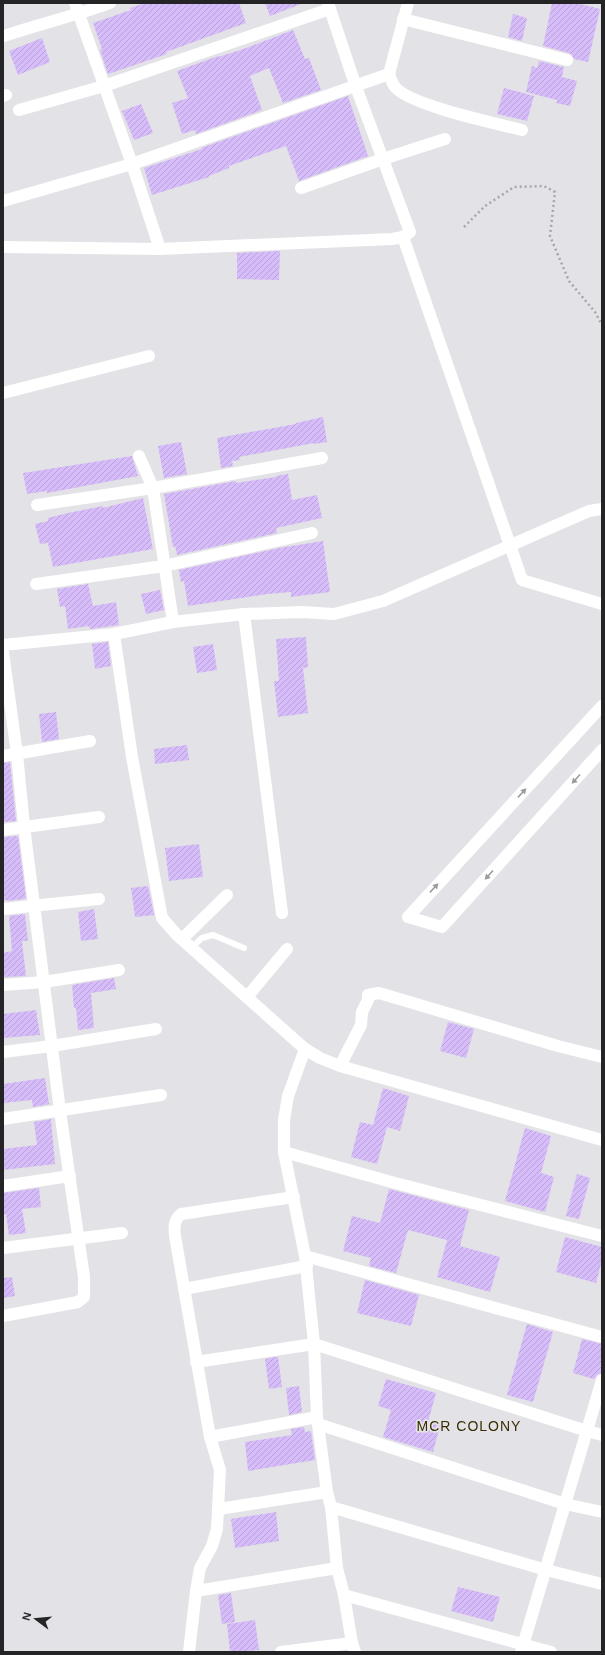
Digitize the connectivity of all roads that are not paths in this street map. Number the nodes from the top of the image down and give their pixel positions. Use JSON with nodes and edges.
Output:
{"nodes":[{"id":1,"x":110,"y":3,"type":"edge"},
{"id":2,"x":408,"y":3,"type":"edge"},
{"id":3,"x":329,"y":6,"type":"edge"},
{"id":4,"x":77,"y":9,"type":"edge"},
{"id":5,"x":403,"y":19,"type":"junction"},
{"id":6,"x":4,"y":36,"type":"dead end"},
{"id":7,"x":567,"y":60,"type":"dead end"},
{"id":8,"x":389,"y":74,"type":"junction"},
{"id":9,"x":104,"y":86,"type":"junction"},
{"id":10,"x":356,"y":87,"type":"junction"},
{"id":11,"x":19,"y":110,"type":"dead end"},
{"id":12,"x":522,"y":130,"type":"dead end"},
{"id":13,"x":445,"y":139,"type":"dead end"},
{"id":14,"x":383,"y":159,"type":"junction"},
{"id":15,"x":132,"y":164,"type":"junction"},
{"id":16,"x":301,"y":188,"type":"dead end"},
{"id":17,"x":3,"y":201,"type":"edge"},
{"id":18,"x":403,"y":237,"type":"junction"},
{"id":19,"x":3,"y":247,"type":"edge"},
{"id":20,"x":160,"y":249,"type":"junction"},
{"id":21,"x":149,"y":356,"type":"dead end"},
{"id":22,"x":3,"y":393,"type":"edge"},
{"id":23,"x":139,"y":456,"type":"dead end"},
{"id":24,"x":322,"y":458,"type":"dead end"},
{"id":25,"x":153,"y":488,"type":"junction"},
{"id":26,"x":37,"y":505,"type":"dead end"},
{"id":27,"x":602,"y":509,"type":"edge"},
{"id":28,"x":312,"y":533,"type":"dead end"},
{"id":29,"x":509,"y":546,"type":"junction"},
{"id":30,"x":164,"y":566,"type":"junction"},
{"id":31,"x":36,"y":584,"type":"dead end"},
{"id":32,"x":602,"y":604,"type":"edge"},
{"id":33,"x":244,"y":614,"type":"junction"},
{"id":34,"x":173,"y":622,"type":"junction"},
{"id":35,"x":114,"y":634,"type":"junction"},
{"id":36,"x":3,"y":644,"type":"edge"},
{"id":37,"x":3,"y":652,"type":"edge"},
{"id":38,"x":6,"y":695,"type":"edge"},
{"id":39,"x":602,"y":706,"type":"edge"},
{"id":40,"x":90,"y":741,"type":"dead end"},
{"id":41,"x":602,"y":750,"type":"edge"},
{"id":42,"x":17,"y":754,"type":"junction"},
{"id":43,"x":3,"y":756,"type":"edge"},
{"id":44,"x":99,"y":817,"type":"dead end"},
{"id":45,"x":24,"y":826,"type":"junction"},
{"id":46,"x":3,"y":830,"type":"edge"},
{"id":47,"x":227,"y":895,"type":"dead end"},
{"id":48,"x":99,"y":899,"type":"dead end"},
{"id":49,"x":35,"y":906,"type":"junction"},
{"id":50,"x":3,"y":909,"type":"edge"},
{"id":51,"x":282,"y":913,"type":"dead end"},
{"id":52,"x":182,"y":939,"type":"junction"},
{"id":53,"x":191,"y":948,"type":"junction"},
{"id":54,"x":244,"y":948,"type":"dead end"},
{"id":55,"x":287,"y":949,"type":"dead end"},
{"id":56,"x":119,"y":970,"type":"dead end"},
{"id":57,"x":44,"y":982,"type":"junction"},
{"id":58,"x":3,"y":985,"type":"edge"},
{"id":59,"x":247,"y":998,"type":"junction"},
{"id":60,"x":156,"y":1029,"type":"dead end"},
{"id":61,"x":52,"y":1046,"type":"junction"},
{"id":62,"x":305,"y":1050,"type":"junction"},
{"id":63,"x":3,"y":1052,"type":"edge"},
{"id":64,"x":602,"y":1057,"type":"edge"},
{"id":65,"x":340,"y":1066,"type":"junction"},
{"id":66,"x":162,"y":1095,"type":"dead end"},
{"id":67,"x":60,"y":1111,"type":"junction"},
{"id":68,"x":3,"y":1119,"type":"edge"},
{"id":69,"x":602,"y":1140,"type":"edge"},
{"id":70,"x":284,"y":1152,"type":"junction"},
{"id":71,"x":70,"y":1176,"type":"junction"},
{"id":72,"x":3,"y":1186,"type":"edge"},
{"id":73,"x":294,"y":1196,"type":"junction"},
{"id":74,"x":122,"y":1233,"type":"dead end"},
{"id":75,"x":602,"y":1236,"type":"edge"},
{"id":76,"x":78,"y":1239,"type":"junction"},
{"id":77,"x":3,"y":1248,"type":"edge"},
{"id":78,"x":306,"y":1261,"type":"junction"},
{"id":79,"x":184,"y":1290,"type":"junction"},
{"id":80,"x":3,"y":1316,"type":"edge"},
{"id":81,"x":602,"y":1337,"type":"edge"},
{"id":82,"x":314,"y":1344,"type":"junction"},
{"id":83,"x":196,"y":1362,"type":"junction"},
{"id":84,"x":602,"y":1380,"type":"edge"},
{"id":85,"x":318,"y":1421,"type":"junction"},
{"id":86,"x":587,"y":1431,"type":"junction"},
{"id":87,"x":602,"y":1435,"type":"edge"},
{"id":88,"x":210,"y":1437,"type":"junction"},
{"id":89,"x":327,"y":1492,"type":"junction"},
{"id":90,"x":565,"y":1504,"type":"junction"},
{"id":91,"x":331,"y":1507,"type":"junction"},
{"id":92,"x":218,"y":1509,"type":"junction"},
{"id":93,"x":602,"y":1512,"type":"edge"},
{"id":94,"x":337,"y":1568,"type":"junction"},
{"id":95,"x":546,"y":1570,"type":"junction"},
{"id":96,"x":602,"y":1584,"type":"edge"},
{"id":97,"x":196,"y":1591,"type":"junction"},
{"id":98,"x":344,"y":1595,"type":"junction"},
{"id":99,"x":353,"y":1647,"type":"edge"},
{"id":100,"x":522,"y":1648,"type":"edge"},
{"id":101,"x":189,"y":1652,"type":"edge"},
{"id":102,"x":281,"y":1652,"type":"edge"},
{"id":103,"x":551,"y":1652,"type":"edge"}],
"edges":[{"from":1,"to":4,"type":"street"},
{"from":2,"to":5,"type":"street"},
{"from":3,"to":9,"type":"street"},
{"from":3,"to":10,"type":"street"},
{"from":4,"to":6,"type":"street"},
{"from":4,"to":9,"type":"street"},
{"from":5,"to":7,"type":"street"},
{"from":5,"to":8,"type":"street"},
{"from":8,"to":10,"type":"street"},
{"from":8,"to":12,"type":"street"},
{"from":9,"to":11,"type":"street"},
{"from":9,"to":15,"type":"street"},
{"from":10,"to":14,"type":"street"},
{"from":10,"to":15,"type":"street"},
{"from":13,"to":14,"type":"street"},
{"from":14,"to":16,"type":"street"},
{"from":14,"to":18,"type":"street"},
{"from":15,"to":17,"type":"street"},
{"from":15,"to":20,"type":"street"},
{"from":18,"to":20,"type":"street"},
{"from":18,"to":29,"type":"street"},
{"from":19,"to":20,"type":"street"},
{"from":21,"to":22,"type":"street"},
{"from":23,"to":25,"type":"street"},
{"from":24,"to":25,"type":"street"},
{"from":25,"to":26,"type":"street"},
{"from":25,"to":30,"type":"street"},
{"from":27,"to":29,"type":"street"},
{"from":28,"to":30,"type":"street"},
{"from":29,"to":32,"type":"street"},
{"from":29,"to":33,"type":"street"},
{"from":30,"to":31,"type":"street"},
{"from":30,"to":34,"type":"street"},
{"from":33,"to":34,"type":"street"},
{"from":33,"to":51,"type":"street"},
{"from":34,"to":35,"type":"street"},
{"from":35,"to":36,"type":"street"},
{"from":35,"to":52,"type":"street"},
{"from":37,"to":38,"type":"street"},
{"from":38,"to":42,"type":"street"},
{"from":41,"to":39,"type":"street","one_way":true},
{"from":40,"to":42,"type":"street"},
{"from":42,"to":43,"type":"street"},
{"from":42,"to":45,"type":"street"},
{"from":44,"to":45,"type":"street"},
{"from":45,"to":46,"type":"street"},
{"from":45,"to":49,"type":"street"},
{"from":47,"to":52,"type":"street"},
{"from":48,"to":49,"type":"street"},
{"from":49,"to":50,"type":"street"},
{"from":49,"to":57,"type":"street"},
{"from":52,"to":53,"type":"street"},
{"from":53,"to":54,"type":"lane"},
{"from":53,"to":59,"type":"street"},
{"from":55,"to":59,"type":"street"},
{"from":56,"to":57,"type":"street"},
{"from":57,"to":58,"type":"street"},
{"from":57,"to":61,"type":"street"},
{"from":59,"to":62,"type":"street"},
{"from":60,"to":61,"type":"street"},
{"from":61,"to":63,"type":"street"},
{"from":61,"to":67,"type":"street"},
{"from":62,"to":65,"type":"street"},
{"from":62,"to":70,"type":"street"},
{"from":64,"to":65,"type":"street"},
{"from":65,"to":69,"type":"street"},
{"from":66,"to":67,"type":"street"},
{"from":67,"to":68,"type":"street"},
{"from":67,"to":71,"type":"street"},
{"from":70,"to":73,"type":"street"},
{"from":70,"to":75,"type":"street"},
{"from":71,"to":72,"type":"street"},
{"from":71,"to":76,"type":"street"},
{"from":73,"to":78,"type":"street"},
{"from":73,"to":79,"type":"street"},
{"from":74,"to":76,"type":"street"},
{"from":76,"to":77,"type":"street"},
{"from":76,"to":80,"type":"street"},
{"from":78,"to":79,"type":"street"},
{"from":78,"to":81,"type":"street"},
{"from":78,"to":82,"type":"street"},
{"from":79,"to":83,"type":"street"},
{"from":82,"to":83,"type":"street"},
{"from":82,"to":85,"type":"street"},
{"from":82,"to":86,"type":"street"},
{"from":83,"to":88,"type":"street"},
{"from":84,"to":86,"type":"street"},
{"from":85,"to":88,"type":"street"},
{"from":85,"to":89,"type":"street"},
{"from":85,"to":90,"type":"street"},
{"from":86,"to":87,"type":"street"},
{"from":86,"to":90,"type":"street"},
{"from":88,"to":92,"type":"street"},
{"from":89,"to":91,"type":"street"},
{"from":89,"to":92,"type":"street"},
{"from":90,"to":93,"type":"street"},
{"from":90,"to":95,"type":"street"},
{"from":91,"to":94,"type":"street"},
{"from":91,"to":95,"type":"street"},
{"from":92,"to":97,"type":"street"},
{"from":94,"to":97,"type":"street"},
{"from":94,"to":98,"type":"street"},
{"from":95,"to":96,"type":"street"},
{"from":95,"to":100,"type":"street"},
{"from":97,"to":101,"type":"street"},
{"from":98,"to":99,"type":"street"},
{"from":98,"to":100,"type":"street"},
{"from":99,"to":102,"type":"street"},
{"from":100,"to":103,"type":"street"}]}
